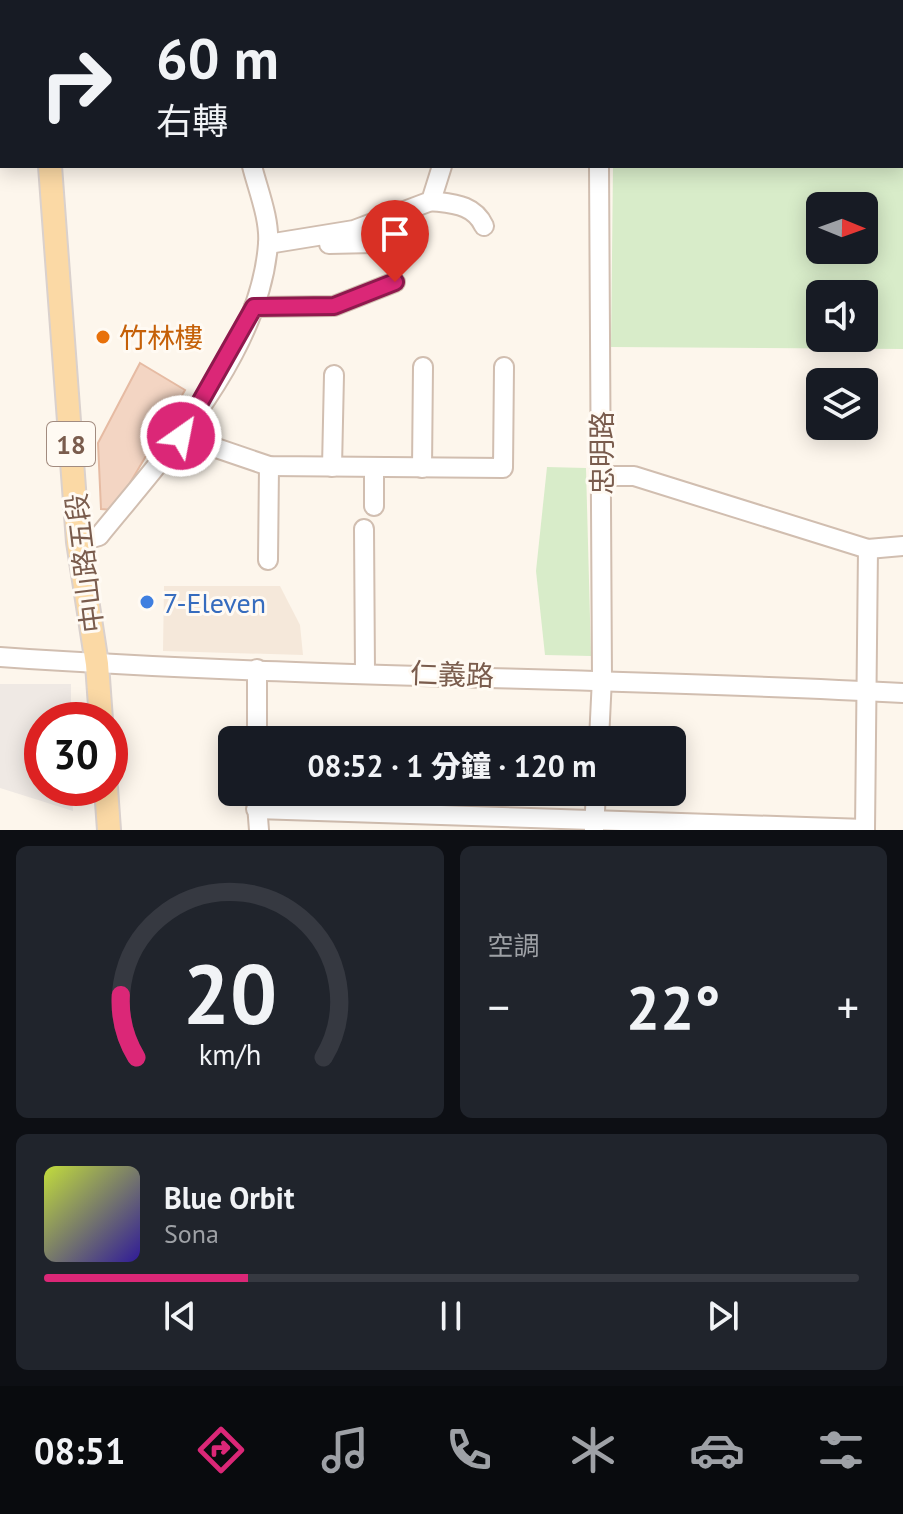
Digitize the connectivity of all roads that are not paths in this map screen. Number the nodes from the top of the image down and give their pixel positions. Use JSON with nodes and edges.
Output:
{"nodes":[{"id":1,"x":50,"y":168,"type":"edge"},
{"id":2,"x":252,"y":168,"type":"edge"},
{"id":3,"x":441,"y":168,"type":"edge"},
{"id":4,"x":599,"y":168,"type":"edge"},
{"id":5,"x":431,"y":201,"type":"junction"},
{"id":6,"x":484,"y":226,"type":"dead end"},
{"id":7,"x":374,"y":243,"type":"dead end"},
{"id":8,"x":268,"y":244,"type":"junction"},
{"id":9,"x":395,"y":282,"type":"dead end"},
{"id":10,"x":254,"y":307,"type":"junction"},
{"id":11,"x":423,"y":367,"type":"dead end"},
{"id":12,"x":504,"y":367,"type":"dead end"},
{"id":13,"x":334,"y":375,"type":"dead end"},
{"id":14,"x":181,"y":436,"type":"junction"},
{"id":15,"x":269,"y":466,"type":"junction"},
{"id":16,"x":332,"y":467,"type":"junction"},
{"id":17,"x":374,"y":467,"type":"junction"},
{"id":18,"x":422,"y":468,"type":"junction"},
{"id":19,"x":601,"y":481,"type":"junction"},
{"id":20,"x":374,"y":506,"type":"dead end"},
{"id":21,"x":364,"y":529,"type":"dead end"},
{"id":22,"x":78,"y":542,"type":"junction"},
{"id":23,"x":903,"y":546,"type":"edge"},
{"id":24,"x":868,"y":549,"type":"junction"},
{"id":25,"x":268,"y":560,"type":"dead end"},
{"id":26,"x":0,"y":657,"type":"edge"},
{"id":27,"x":97,"y":664,"type":"junction"},
{"id":28,"x":257,"y":669,"type":"junction"},
{"id":29,"x":365,"y":672,"type":"junction"},
{"id":30,"x":602,"y":678,"type":"junction"},
{"id":31,"x":864,"y":691,"type":"junction"},
{"id":32,"x":903,"y":693,"type":"edge"},
{"id":33,"x":100,"y":702,"type":"edge"},
{"id":34,"x":257,"y":726,"type":"edge"},
{"id":35,"x":600,"y":726,"type":"edge"},
{"id":36,"x":107,"y":806,"type":"edge"},
{"id":37,"x":257,"y":806,"type":"edge"},
{"id":38,"x":337,"y":806,"type":"edge"},
{"id":39,"x":594,"y":825,"type":"edge"},
{"id":40,"x":109,"y":830,"type":"edge"},
{"id":41,"x":259,"y":830,"type":"edge"},
{"id":42,"x":865,"y":830,"type":"edge"}],
"edges":[{"from":1,"to":22,"type":"main road","name":"中山路五段","number":"18"},
{"from":2,"to":8,"type":"street"},
{"from":3,"to":5,"type":"street"},
{"from":4,"to":19,"type":"street","name":"忠明路"},
{"from":5,"to":6,"type":"street"},
{"from":5,"to":8,"type":"street"},
{"from":7,"to":8,"type":"street"},
{"from":8,"to":10,"type":"street"},
{"from":9,"to":10,"type":"street"},
{"from":10,"to":14,"type":"street"},
{"from":11,"to":18,"type":"street"},
{"from":12,"to":18,"type":"street"},
{"from":13,"to":16,"type":"street"},
{"from":14,"to":15,"type":"street"},
{"from":14,"to":22,"type":"street"},
{"from":15,"to":16,"type":"street"},
{"from":15,"to":25,"type":"street"},
{"from":16,"to":17,"type":"street"},
{"from":17,"to":18,"type":"street"},
{"from":17,"to":20,"type":"street"},
{"from":19,"to":24,"type":"street"},
{"from":19,"to":30,"type":"street","name":"忠明路"},
{"from":21,"to":29,"type":"street"},
{"from":22,"to":27,"type":"main road","name":"中山路五段","number":"18"},
{"from":23,"to":24,"type":"street"},
{"from":24,"to":31,"type":"street"},
{"from":26,"to":27,"type":"street","name":"仁義路"},
{"from":27,"to":28,"type":"street","name":"仁義路"},
{"from":27,"to":33,"type":"main road","name":"中山路五段","number":"18"},
{"from":28,"to":29,"type":"street","name":"仁義路"},
{"from":28,"to":34,"type":"street"},
{"from":29,"to":30,"type":"street","name":"仁義路"},
{"from":30,"to":31,"type":"street","name":"仁義路"},
{"from":30,"to":35,"type":"street","name":"忠明路"},
{"from":31,"to":32,"type":"street","name":"仁義路"},
{"from":31,"to":42,"type":"street"},
{"from":36,"to":40,"type":"main road"},
{"from":37,"to":41,"type":"street"},
{"from":38,"to":39,"type":"street"},
{"from":39,"to":42,"type":"street"}]}
